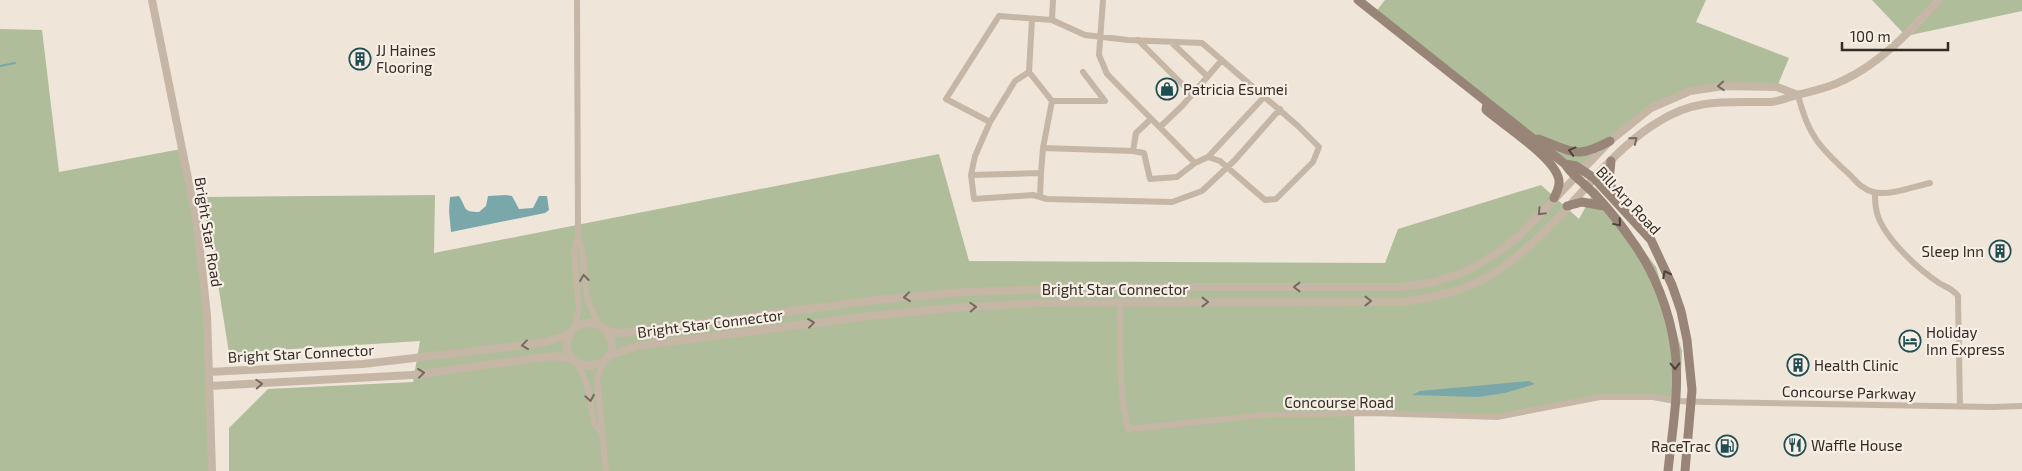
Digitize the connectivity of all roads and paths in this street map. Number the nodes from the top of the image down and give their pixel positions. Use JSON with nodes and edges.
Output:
{"nodes":[{"id":1,"x":152,"y":0,"type":"edge"},
{"id":2,"x":577,"y":0,"type":"edge"},
{"id":3,"x":1053,"y":0,"type":"edge"},
{"id":4,"x":1104,"y":0,"type":"edge"},
{"id":5,"x":1358,"y":0,"type":"edge"},
{"id":6,"x":1939,"y":0,"type":"edge"},
{"id":7,"x":1032,"y":19,"type":"junction"},
{"id":8,"x":1052,"y":20,"type":"junction"},
{"id":9,"x":1101,"y":37,"type":"junction"},
{"id":10,"x":1138,"y":40,"type":"junction"},
{"id":11,"x":1172,"y":42,"type":"junction"},
{"id":12,"x":1222,"y":60,"type":"junction"},
{"id":13,"x":1029,"y":72,"type":"junction"},
{"id":14,"x":1083,"y":72,"type":"dead end"},
{"id":15,"x":1207,"y":76,"type":"junction"},
{"id":16,"x":1192,"y":94,"type":"junction"},
{"id":17,"x":1798,"y":95,"type":"junction"},
{"id":18,"x":1265,"y":96,"type":"junction"},
{"id":19,"x":1052,"y":101,"type":"junction"},
{"id":20,"x":1487,"y":103,"type":"junction"},
{"id":21,"x":1280,"y":110,"type":"junction"},
{"id":22,"x":1151,"y":119,"type":"junction"},
{"id":23,"x":990,"y":122,"type":"junction"},
{"id":24,"x":1160,"y":127,"type":"junction"},
{"id":25,"x":1532,"y":137,"type":"junction"},
{"id":26,"x":1610,"y":141,"type":"junction"},
{"id":27,"x":1043,"y":148,"type":"junction"},
{"id":28,"x":1133,"y":151,"type":"junction"},
{"id":29,"x":1208,"y":157,"type":"junction"},
{"id":30,"x":1611,"y":161,"type":"junction"},
{"id":31,"x":1195,"y":163,"type":"junction"},
{"id":32,"x":1565,"y":164,"type":"junction"},
{"id":33,"x":1227,"y":168,"type":"junction"},
{"id":34,"x":1582,"y":170,"type":"junction"},
{"id":35,"x":1041,"y":172,"type":"junction"},
{"id":36,"x":971,"y":175,"type":"junction"},
{"id":37,"x":1575,"y":177,"type":"junction"},
{"id":38,"x":1594,"y":178,"type":"junction"},
{"id":39,"x":1930,"y":183,"type":"dead end"},
{"id":40,"x":1587,"y":186,"type":"junction"},
{"id":41,"x":1875,"y":192,"type":"junction"},
{"id":42,"x":1040,"y":197,"type":"junction"},
{"id":43,"x":1554,"y":198,"type":"junction"},
{"id":44,"x":1568,"y":206,"type":"junction"},
{"id":45,"x":1604,"y":206,"type":"junction"},
{"id":46,"x":1623,"y":209,"type":"junction"},
{"id":47,"x":578,"y":238,"type":"junction"},
{"id":48,"x":1120,"y":303,"type":"junction"},
{"id":49,"x":602,"y":327,"type":"junction"},
{"id":50,"x":572,"y":331,"type":"junction"},
{"id":51,"x":606,"y":358,"type":"junction"},
{"id":52,"x":575,"y":361,"type":"junction"},
{"id":53,"x":209,"y":372,"type":"junction"},
{"id":54,"x":210,"y":386,"type":"junction"},
{"id":55,"x":1675,"y":401,"type":"junction"},
{"id":56,"x":1691,"y":402,"type":"junction"},
{"id":57,"x":2022,"y":406,"type":"edge"},
{"id":58,"x":1960,"y":407,"type":"junction"},
{"id":59,"x":601,"y":432,"type":"junction"},
{"id":60,"x":212,"y":471,"type":"edge"},
{"id":61,"x":606,"y":471,"type":"edge"},
{"id":62,"x":1668,"y":471,"type":"edge"},
{"id":63,"x":1685,"y":471,"type":"edge"}],
"edges":[{"from":1,"to":53,"type":"street","name":"Bright Star Road"},
{"from":2,"to":47,"type":"street"},
{"from":3,"to":8,"type":"street"},
{"from":4,"to":9,"type":"street"},
{"from":5,"to":20,"type":"main road","name":"Bill Arp Road"},
{"from":6,"to":17,"type":"street","name":"Bright Star Connector"},
{"from":7,"to":8,"type":"street"},
{"from":7,"to":13,"type":"street"},
{"from":7,"to":23,"type":"street"},
{"from":8,"to":9,"type":"street"},
{"from":9,"to":10,"type":"street"},
{"from":9,"to":22,"type":"street"},
{"from":10,"to":11,"type":"street"},
{"from":10,"to":16,"type":"street"},
{"from":11,"to":12,"type":"street"},
{"from":11,"to":15,"type":"street"},
{"from":12,"to":15,"type":"street"},
{"from":12,"to":18,"type":"street"},
{"from":13,"to":19,"type":"street"},
{"from":13,"to":23,"type":"street"},
{"from":14,"to":19,"type":"street"},
{"from":15,"to":16,"type":"street"},
{"from":16,"to":24,"type":"street"},
{"from":17,"to":26,"type":"street","name":"Bright Star Connector","one_way":true},
{"from":30,"to":17,"type":"street","name":"Bright Star Connector","one_way":true},
{"from":17,"to":41,"type":"street"},
{"from":18,"to":21,"type":"street"},
{"from":18,"to":29,"type":"street"},
{"from":19,"to":27,"type":"street"},
{"from":20,"to":25,"type":"main road","name":"Bill Arp Road"},
{"from":20,"to":43,"type":"main road"},
{"from":21,"to":33,"type":"street"},
{"from":21,"to":33,"type":"street"},
{"from":22,"to":24,"type":"street"},
{"from":22,"to":28,"type":"street"},
{"from":23,"to":36,"type":"street"},
{"from":24,"to":31,"type":"street"},
{"from":26,"to":25,"type":"main road","one_way":true},
{"from":25,"to":32,"type":"main road","name":"Bill Arp Road"},
{"from":26,"to":34,"type":"street","name":"Bright Star Connector"},
{"from":27,"to":28,"type":"street"},
{"from":27,"to":35,"type":"street"},
{"from":28,"to":31,"type":"street"},
{"from":29,"to":31,"type":"street"},
{"from":29,"to":33,"type":"street"},
{"from":30,"to":38,"type":"street","name":"Bright Star Connector"},
{"from":30,"to":46,"type":"main road"},
{"from":32,"to":34,"type":"main road","name":"Bill Arp Road"},
{"from":32,"to":37,"type":"main road","name":"Bill Arp Road"},
{"from":33,"to":42,"type":"street"},
{"from":34,"to":37,"type":"street","name":"Bright Star Connector"},
{"from":34,"to":38,"type":"main road","name":"Bill Arp Road"},
{"from":35,"to":36,"type":"street"},
{"from":35,"to":42,"type":"street"},
{"from":36,"to":42,"type":"street"},
{"from":37,"to":40,"type":"main road","name":"Bill Arp Road"},
{"from":37,"to":43,"type":"street","name":"Bright Star Connector"},
{"from":38,"to":40,"type":"street","name":"Bright Star Connector"},
{"from":38,"to":46,"type":"main road","name":"Bill Arp Road"},
{"from":39,"to":41,"type":"street"},
{"from":40,"to":44,"type":"street","name":"Bright Star Connector"},
{"from":40,"to":45,"type":"main road","name":"Bill Arp Road"},
{"from":41,"to":58,"type":"street"},
{"from":43,"to":49,"type":"street","name":"Bright Star Connector","one_way":true},
{"from":44,"to":45,"type":"main road"},
{"from":48,"to":44,"type":"street","name":"Bright Star Connector","one_way":true},
{"from":45,"to":55,"type":"main road","name":"Bill Arp Road","one_way":true},
{"from":56,"to":46,"type":"main road","name":"Bill Arp Road","one_way":true},
{"from":49,"to":47,"type":"street","one_way":true},
{"from":47,"to":50,"type":"street"},
{"from":51,"to":48,"type":"street","name":"Bright Star Connector","one_way":true},
{"from":48,"to":55,"type":"street","name":"Concourse Road"},
{"from":49,"to":50,"type":"street"},
{"from":49,"to":51,"type":"street"},
{"from":50,"to":52,"type":"street"},
{"from":50,"to":53,"type":"street","name":"Bright Star Connector","one_way":true},
{"from":51,"to":52,"type":"street"},
{"from":51,"to":59,"type":"street"},
{"from":54,"to":52,"type":"street","name":"Bright Star Connector","one_way":true},
{"from":52,"to":59,"type":"street","one_way":true},
{"from":53,"to":54,"type":"street","name":"Bright Star Road"},
{"from":54,"to":60,"type":"street","name":"Bright Star Road"},
{"from":55,"to":56,"type":"street","name":"Concourse Parkway"},
{"from":55,"to":62,"type":"main road","name":"Bill Arp Road"},
{"from":56,"to":58,"type":"street","name":"Concourse Parkway"},
{"from":56,"to":63,"type":"main road","name":"Bill Arp Road"},
{"from":57,"to":58,"type":"street","name":"Concourse Parkway"},
{"from":59,"to":61,"type":"street"}]}
